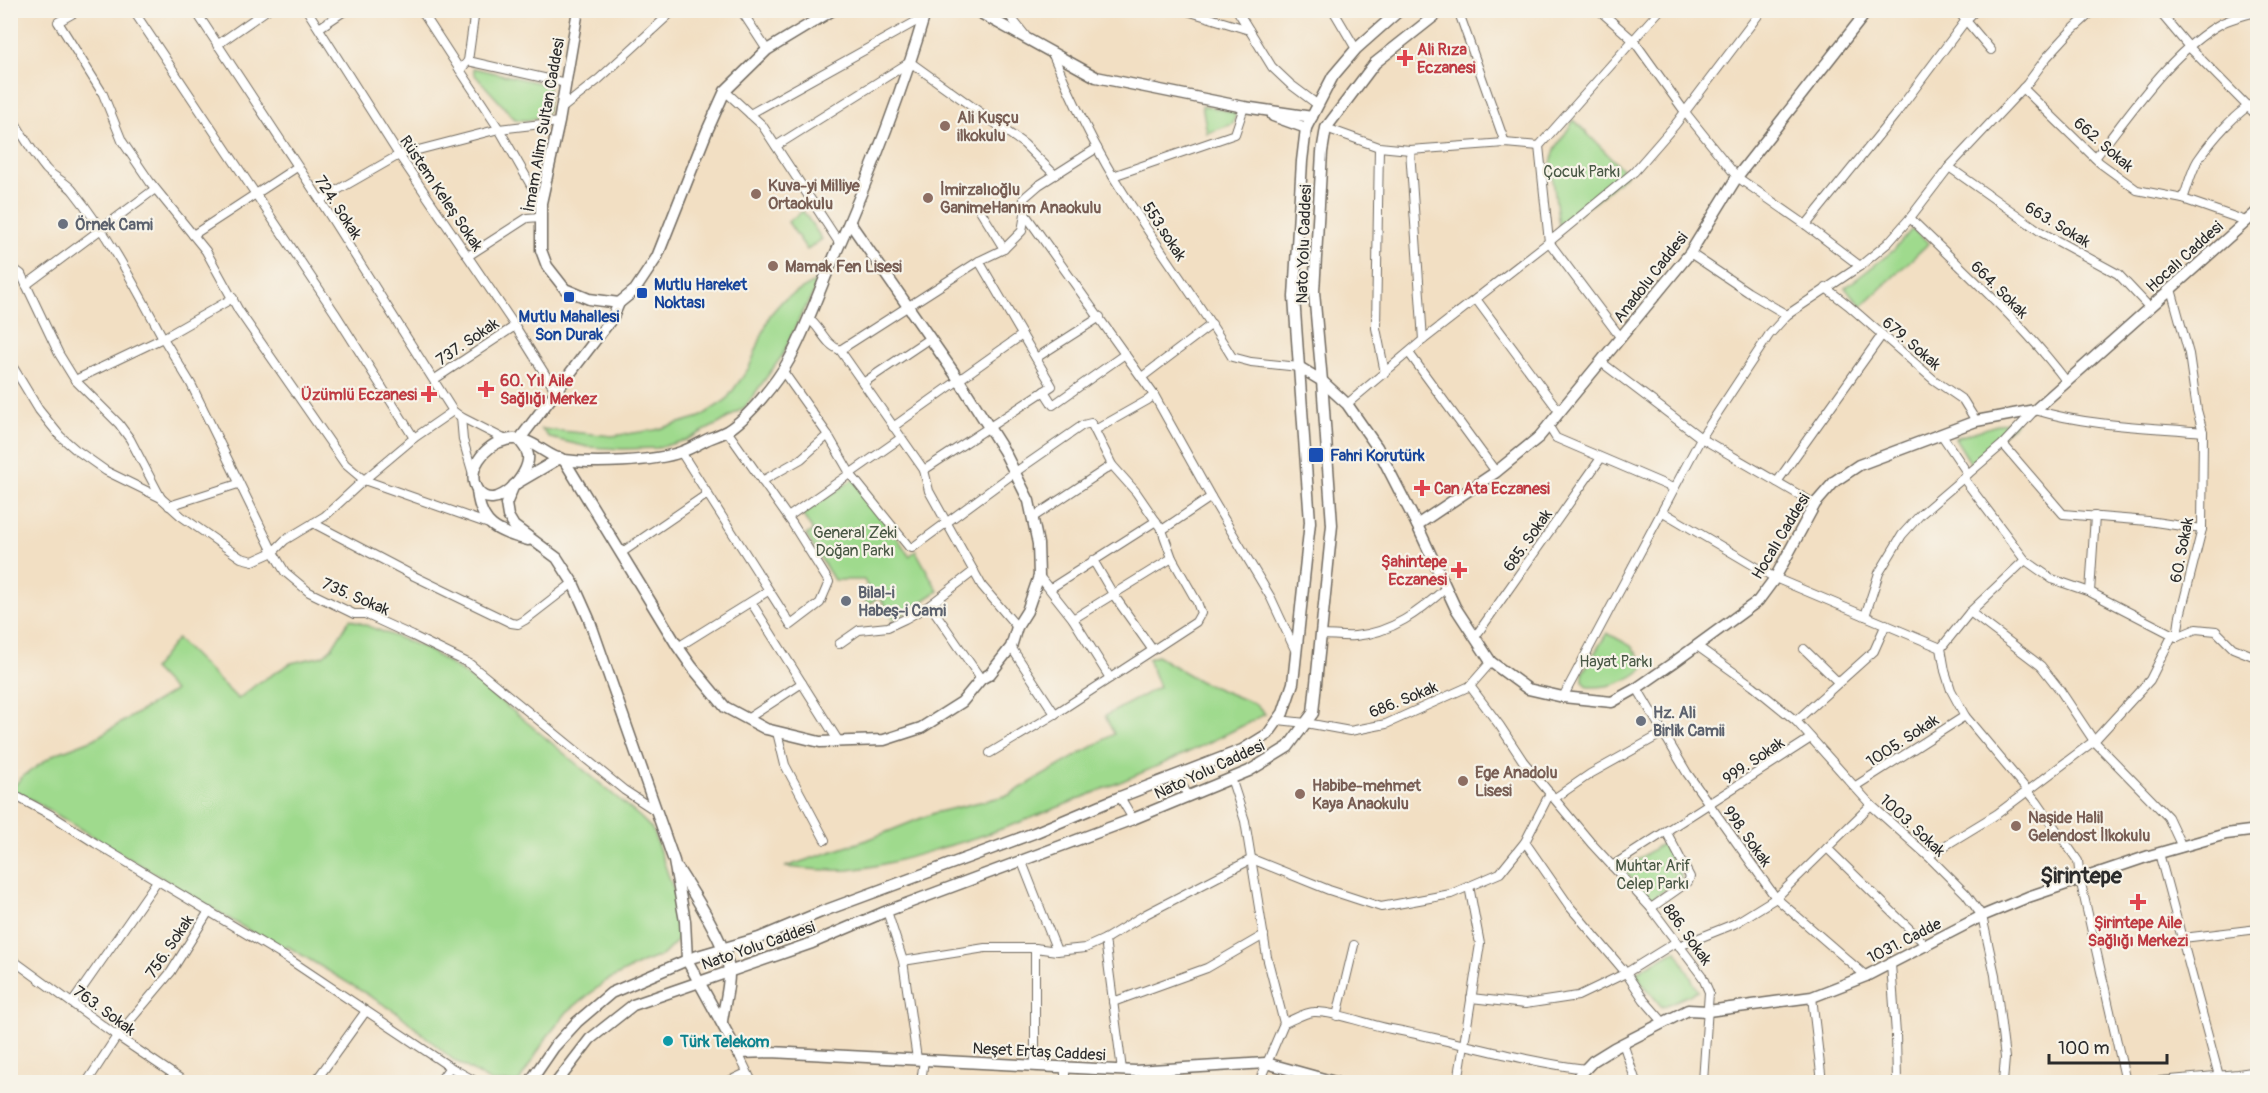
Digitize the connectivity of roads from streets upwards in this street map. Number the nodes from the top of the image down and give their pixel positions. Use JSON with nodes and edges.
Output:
{"nodes":[{"id":1,"x":79,"y":10,"type":"edge"},
{"id":2,"x":133,"y":10,"type":"edge"},
{"id":3,"x":195,"y":10,"type":"edge"},
{"id":4,"x":267,"y":10,"type":"edge"},
{"id":5,"x":307,"y":10,"type":"edge"},
{"id":6,"x":346,"y":10,"type":"edge"},
{"id":7,"x":421,"y":10,"type":"edge"},
{"id":8,"x":475,"y":10,"type":"edge"},
{"id":9,"x":578,"y":10,"type":"edge"},
{"id":10,"x":674,"y":10,"type":"edge"},
{"id":11,"x":741,"y":10,"type":"edge"},
{"id":12,"x":833,"y":10,"type":"edge"},
{"id":13,"x":975,"y":10,"type":"edge"},
{"id":14,"x":1005,"y":10,"type":"edge"},
{"id":15,"x":1184,"y":10,"type":"edge"},
{"id":16,"x":1237,"y":10,"type":"edge"},
{"id":17,"x":1333,"y":10,"type":"edge"},
{"id":18,"x":1400,"y":10,"type":"edge"},
{"id":19,"x":1442,"y":10,"type":"edge"},
{"id":20,"x":1458,"y":10,"type":"edge"},
{"id":21,"x":1599,"y":10,"type":"edge"},
{"id":22,"x":1660,"y":10,"type":"edge"},
{"id":23,"x":1762,"y":10,"type":"edge"},
{"id":24,"x":1868,"y":10,"type":"edge"},
{"id":25,"x":1957,"y":10,"type":"edge"},
{"id":26,"x":1976,"y":10,"type":"edge"},
{"id":27,"x":2094,"y":10,"type":"edge"},
{"id":28,"x":2158,"y":10,"type":"edge"},
{"id":29,"x":2258,"y":11,"type":"edge"},
{"id":30,"x":925,"y":14,"type":"edge"},
{"id":31,"x":812,"y":15,"type":"edge"},
{"id":32,"x":1966,"y":20,"type":"junction"},
{"id":33,"x":319,"y":28,"type":"junction"},
{"id":34,"x":1249,"y":30,"type":"junction"},
{"id":35,"x":1634,"y":41,"type":"junction"},
{"id":36,"x":1030,"y":42,"type":"junction"},
{"id":37,"x":217,"y":45,"type":"junction"},
{"id":38,"x":2189,"y":46,"type":"junction"},
{"id":39,"x":1356,"y":49,"type":"junction"},
{"id":40,"x":767,"y":50,"type":"junction"},
{"id":41,"x":1991,"y":50,"type":"dead end"},
{"id":42,"x":1053,"y":55,"type":"junction"},
{"id":43,"x":468,"y":61,"type":"junction"},
{"id":44,"x":910,"y":62,"type":"junction"},
{"id":45,"x":460,"y":70,"type":"junction"},
{"id":46,"x":566,"y":83,"type":"junction"},
{"id":47,"x":2023,"y":88,"type":"junction"},
{"id":48,"x":726,"y":91,"type":"junction"},
{"id":49,"x":2258,"y":101,"type":"edge"},
{"id":50,"x":1318,"y":105,"type":"junction"},
{"id":51,"x":2248,"y":105,"type":"junction"},
{"id":52,"x":561,"y":108,"type":"junction"},
{"id":53,"x":1249,"y":108,"type":"junction"},
{"id":54,"x":1685,"y":112,"type":"junction"},
{"id":55,"x":10,"y":114,"type":"edge"},
{"id":56,"x":750,"y":114,"type":"junction"},
{"id":57,"x":1312,"y":117,"type":"junction"},
{"id":58,"x":2258,"y":117,"type":"edge"},
{"id":59,"x":559,"y":122,"type":"junction"},
{"id":60,"x":1306,"y":128,"type":"junction"},
{"id":61,"x":1326,"y":128,"type":"junction"},
{"id":62,"x":499,"y":129,"type":"junction"},
{"id":63,"x":1505,"y":143,"type":"junction"},
{"id":64,"x":776,"y":146,"type":"junction"},
{"id":65,"x":1539,"y":146,"type":"junction"},
{"id":66,"x":1379,"y":147,"type":"junction"},
{"id":67,"x":1097,"y":148,"type":"junction"},
{"id":68,"x":1410,"y":150,"type":"junction"},
{"id":69,"x":399,"y":155,"type":"junction"},
{"id":70,"x":2095,"y":158,"type":"junction"},
{"id":71,"x":297,"y":166,"type":"junction"},
{"id":72,"x":1949,"y":167,"type":"junction"},
{"id":73,"x":1055,"y":175,"type":"junction"},
{"id":74,"x":1113,"y":176,"type":"junction"},
{"id":75,"x":1737,"y":177,"type":"junction"},
{"id":76,"x":155,"y":189,"type":"junction"},
{"id":77,"x":255,"y":194,"type":"junction"},
{"id":78,"x":2183,"y":199,"type":"junction"},
{"id":79,"x":320,"y":201,"type":"junction"},
{"id":80,"x":541,"y":203,"type":"junction"},
{"id":81,"x":980,"y":210,"type":"dead end"},
{"id":82,"x":2258,"y":211,"type":"edge"},
{"id":83,"x":1025,"y":214,"type":"junction"},
{"id":84,"x":541,"y":217,"type":"junction"},
{"id":85,"x":1910,"y":218,"type":"junction"},
{"id":86,"x":2246,"y":221,"type":"junction"},
{"id":87,"x":850,"y":223,"type":"junction"},
{"id":88,"x":1806,"y":225,"type":"junction"},
{"id":89,"x":100,"y":229,"type":"junction"},
{"id":90,"x":193,"y":235,"type":"junction"},
{"id":91,"x":1549,"y":242,"type":"junction"},
{"id":92,"x":840,"y":244,"type":"junction"},
{"id":93,"x":1004,"y":249,"type":"junction"},
{"id":94,"x":1690,"y":253,"type":"junction"},
{"id":95,"x":468,"y":256,"type":"junction"},
{"id":96,"x":979,"y":261,"type":"junction"},
{"id":97,"x":10,"y":266,"type":"edge"},
{"id":98,"x":1860,"y":266,"type":"junction"},
{"id":99,"x":26,"y":285,"type":"junction"},
{"id":100,"x":1826,"y":288,"type":"junction"},
{"id":101,"x":2171,"y":289,"type":"junction"},
{"id":102,"x":232,"y":298,"type":"junction"},
{"id":103,"x":1476,"y":299,"type":"junction"},
{"id":104,"x":619,"y":303,"type":"junction"},
{"id":105,"x":908,"y":306,"type":"junction"},
{"id":106,"x":2150,"y":308,"type":"junction"},
{"id":107,"x":1787,"y":315,"type":"junction"},
{"id":108,"x":1100,"y":317,"type":"junction"},
{"id":109,"x":808,"y":318,"type":"junction"},
{"id":110,"x":1212,"y":324,"type":"junction"},
{"id":111,"x":515,"y":326,"type":"junction"},
{"id":112,"x":1022,"y":335,"type":"junction"},
{"id":113,"x":1882,"y":335,"type":"junction"},
{"id":114,"x":163,"y":338,"type":"junction"},
{"id":115,"x":930,"y":338,"type":"junction"},
{"id":116,"x":1621,"y":338,"type":"junction"},
{"id":117,"x":1423,"y":340,"type":"junction"},
{"id":118,"x":840,"y":350,"type":"junction"},
{"id":119,"x":1409,"y":353,"type":"junction"},
{"id":120,"x":1125,"y":354,"type":"junction"},
{"id":121,"x":1036,"y":358,"type":"junction"},
{"id":122,"x":10,"y":362,"type":"edge"},
{"id":123,"x":1601,"y":362,"type":"junction"},
{"id":124,"x":1299,"y":367,"type":"junction"},
{"id":125,"x":782,"y":370,"type":"junction"},
{"id":126,"x":1385,"y":373,"type":"junction"},
{"id":127,"x":1142,"y":377,"type":"junction"},
{"id":128,"x":435,"y":379,"type":"junction"},
{"id":129,"x":75,"y":380,"type":"junction"},
{"id":130,"x":959,"y":380,"type":"junction"},
{"id":131,"x":1323,"y":381,"type":"junction"},
{"id":132,"x":2067,"y":382,"type":"junction"},
{"id":133,"x":863,"y":383,"type":"junction"},
{"id":134,"x":555,"y":390,"type":"junction"},
{"id":135,"x":1044,"y":392,"type":"junction"},
{"id":136,"x":1154,"y":395,"type":"junction"},
{"id":137,"x":1347,"y":404,"type":"junction"},
{"id":138,"x":2035,"y":410,"type":"junction"},
{"id":139,"x":453,"y":411,"type":"junction"},
{"id":140,"x":1559,"y":411,"type":"junction"},
{"id":141,"x":461,"y":417,"type":"junction"},
{"id":142,"x":1976,"y":421,"type":"junction"},
{"id":143,"x":1548,"y":425,"type":"junction"},
{"id":144,"x":893,"y":427,"type":"junction"},
{"id":145,"x":989,"y":430,"type":"junction"},
{"id":146,"x":1095,"y":430,"type":"junction"},
{"id":147,"x":727,"y":431,"type":"junction"},
{"id":148,"x":2203,"y":432,"type":"junction"},
{"id":149,"x":1941,"y":434,"type":"junction"},
{"id":150,"x":828,"y":435,"type":"junction"},
{"id":151,"x":414,"y":438,"type":"junction"},
{"id":152,"x":901,"y":438,"type":"junction"},
{"id":153,"x":1701,"y":438,"type":"junction"},
{"id":154,"x":506,"y":440,"type":"junction"},
{"id":155,"x":519,"y":440,"type":"junction"},
{"id":156,"x":2003,"y":444,"type":"junction"},
{"id":157,"x":681,"y":452,"type":"junction"},
{"id":158,"x":1601,"y":458,"type":"junction"},
{"id":159,"x":562,"y":459,"type":"junction"},
{"id":160,"x":1112,"y":465,"type":"junction"},
{"id":161,"x":924,"y":470,"type":"junction"},
{"id":162,"x":1496,"y":472,"type":"junction"},
{"id":163,"x":1014,"y":473,"type":"junction"},
{"id":164,"x":473,"y":474,"type":"junction"},
{"id":165,"x":851,"y":475,"type":"junction"},
{"id":166,"x":1966,"y":477,"type":"junction"},
{"id":167,"x":364,"y":480,"type":"junction"},
{"id":168,"x":762,"y":481,"type":"junction"},
{"id":169,"x":1777,"y":482,"type":"junction"},
{"id":170,"x":238,"y":484,"type":"junction"},
{"id":171,"x":514,"y":486,"type":"junction"},
{"id":172,"x":1673,"y":488,"type":"junction"},
{"id":173,"x":477,"y":490,"type":"junction"},
{"id":174,"x":706,"y":495,"type":"junction"},
{"id":175,"x":1211,"y":497,"type":"junction"},
{"id":176,"x":161,"y":498,"type":"junction"},
{"id":177,"x":1815,"y":504,"type":"junction"},
{"id":178,"x":169,"y":506,"type":"junction"},
{"id":179,"x":1663,"y":512,"type":"junction"},
{"id":180,"x":2095,"y":516,"type":"junction"},
{"id":181,"x":788,"y":517,"type":"junction"},
{"id":182,"x":1032,"y":518,"type":"junction"},
{"id":183,"x":1156,"y":521,"type":"junction"},
{"id":184,"x":313,"y":523,"type":"junction"},
{"id":185,"x":947,"y":523,"type":"junction"},
{"id":186,"x":489,"y":524,"type":"junction"},
{"id":187,"x":1418,"y":525,"type":"junction"},
{"id":188,"x":2202,"y":529,"type":"junction"},
{"id":189,"x":1162,"y":530,"type":"junction"},
{"id":190,"x":534,"y":542,"type":"junction"},
{"id":191,"x":273,"y":552,"type":"junction"},
{"id":192,"x":621,"y":553,"type":"junction"},
{"id":193,"x":1172,"y":558,"type":"junction"},
{"id":194,"x":1093,"y":560,"type":"junction"},
{"id":195,"x":2025,"y":560,"type":"junction"},
{"id":196,"x":974,"y":571,"type":"junction"},
{"id":197,"x":1039,"y":576,"type":"junction"},
{"id":198,"x":1775,"y":578,"type":"junction"},
{"id":199,"x":573,"y":583,"type":"junction"},
{"id":200,"x":1051,"y":588,"type":"junction"},
{"id":201,"x":1446,"y":588,"type":"junction"},
{"id":202,"x":768,"y":591,"type":"junction"},
{"id":203,"x":2090,"y":592,"type":"junction"},
{"id":204,"x":1113,"y":594,"type":"junction"},
{"id":205,"x":751,"y":602,"type":"junction"},
{"id":206,"x":930,"y":605,"type":"junction"},
{"id":207,"x":1970,"y":612,"type":"junction"},
{"id":208,"x":1865,"y":616,"type":"junction"},
{"id":209,"x":1073,"y":619,"type":"junction"},
{"id":210,"x":1886,"y":624,"type":"junction"},
{"id":211,"x":1017,"y":627,"type":"junction"},
{"id":212,"x":1322,"y":634,"type":"junction"},
{"id":213,"x":2175,"y":636,"type":"junction"},
{"id":214,"x":1475,"y":637,"type":"junction"},
{"id":215,"x":839,"y":644,"type":"dead end"},
{"id":216,"x":1697,"y":646,"type":"junction"},
{"id":217,"x":678,"y":647,"type":"junction"},
{"id":218,"x":1011,"y":647,"type":"junction"},
{"id":219,"x":1941,"y":648,"type":"junction"},
{"id":220,"x":1152,"y":649,"type":"junction"},
{"id":221,"x":1804,"y":649,"type":"dead end"},
{"id":222,"x":1297,"y":653,"type":"junction"},
{"id":223,"x":2258,"y":658,"type":"edge"},
{"id":224,"x":1491,"y":662,"type":"junction"},
{"id":225,"x":1110,"y":678,"type":"junction"},
{"id":226,"x":981,"y":679,"type":"junction"},
{"id":227,"x":1838,"y":682,"type":"junction"},
{"id":228,"x":802,"y":683,"type":"junction"},
{"id":229,"x":1470,"y":686,"type":"junction"},
{"id":230,"x":1637,"y":688,"type":"junction"},
{"id":231,"x":1563,"y":697,"type":"junction"},
{"id":232,"x":1055,"y":714,"type":"junction"},
{"id":233,"x":1965,"y":716,"type":"junction"},
{"id":234,"x":747,"y":719,"type":"junction"},
{"id":235,"x":1278,"y":720,"type":"junction"},
{"id":236,"x":1796,"y":721,"type":"junction"},
{"id":237,"x":1306,"y":723,"type":"junction"},
{"id":238,"x":777,"y":732,"type":"junction"},
{"id":239,"x":1665,"y":732,"type":"junction"},
{"id":240,"x":1811,"y":738,"type":"junction"},
{"id":241,"x":2094,"y":741,"type":"junction"},
{"id":242,"x":839,"y":742,"type":"junction"},
{"id":243,"x":990,"y":753,"type":"dead end"},
{"id":244,"x":1177,"y":775,"type":"junction"},
{"id":245,"x":1231,"y":778,"type":"junction"},
{"id":246,"x":1854,"y":787,"type":"junction"},
{"id":247,"x":2028,"y":790,"type":"junction"},
{"id":248,"x":10,"y":793,"type":"edge"},
{"id":249,"x":1552,"y":795,"type":"junction"},
{"id":250,"x":1188,"y":796,"type":"junction"},
{"id":251,"x":1120,"y":797,"type":"junction"},
{"id":252,"x":1709,"y":805,"type":"junction"},
{"id":253,"x":1871,"y":805,"type":"junction"},
{"id":254,"x":657,"y":811,"type":"junction"},
{"id":255,"x":1133,"y":819,"type":"junction"},
{"id":256,"x":2258,"y":830,"type":"edge"},
{"id":257,"x":1666,"y":831,"type":"junction"},
{"id":258,"x":825,"y":840,"type":"dead end"},
{"id":259,"x":1525,"y":842,"type":"junction"},
{"id":260,"x":2182,"y":847,"type":"junction"},
{"id":261,"x":1827,"y":848,"type":"junction"},
{"id":262,"x":2159,"y":853,"type":"junction"},
{"id":263,"x":1928,"y":856,"type":"junction"},
{"id":264,"x":1251,"y":859,"type":"junction"},
{"id":265,"x":674,"y":861,"type":"junction"},
{"id":266,"x":1022,"y":862,"type":"junction"},
{"id":267,"x":1612,"y":866,"type":"junction"},
{"id":268,"x":2080,"y":879,"type":"junction"},
{"id":269,"x":157,"y":881,"type":"junction"},
{"id":270,"x":1469,"y":886,"type":"junction"},
{"id":271,"x":1776,"y":898,"type":"junction"},
{"id":272,"x":1651,"y":908,"type":"junction"},
{"id":273,"x":208,"y":911,"type":"junction"},
{"id":274,"x":887,"y":911,"type":"junction"},
{"id":275,"x":1982,"y":916,"type":"junction"},
{"id":276,"x":2258,"y":929,"type":"edge"},
{"id":277,"x":1264,"y":934,"type":"junction"},
{"id":278,"x":2183,"y":938,"type":"junction"},
{"id":279,"x":1105,"y":939,"type":"junction"},
{"id":280,"x":1678,"y":944,"type":"junction"},
{"id":281,"x":1354,"y":945,"type":"dead end"},
{"id":282,"x":1927,"y":946,"type":"junction"},
{"id":283,"x":1035,"y":948,"type":"junction"},
{"id":284,"x":722,"y":950,"type":"junction"},
{"id":285,"x":1057,"y":951,"type":"junction"},
{"id":286,"x":10,"y":958,"type":"edge"},
{"id":287,"x":687,"y":960,"type":"junction"},
{"id":288,"x":903,"y":961,"type":"junction"},
{"id":289,"x":1891,"y":964,"type":"junction"},
{"id":290,"x":729,"y":972,"type":"junction"},
{"id":291,"x":1626,"y":973,"type":"junction"},
{"id":292,"x":1866,"y":976,"type":"junction"},
{"id":293,"x":698,"y":982,"type":"junction"},
{"id":294,"x":1471,"y":998,"type":"junction"},
{"id":295,"x":1812,"y":998,"type":"junction"},
{"id":296,"x":1113,"y":1002,"type":"junction"},
{"id":297,"x":72,"y":1003,"type":"junction"},
{"id":298,"x":366,"y":1011,"type":"junction"},
{"id":299,"x":1708,"y":1011,"type":"junction"},
{"id":300,"x":1337,"y":1016,"type":"junction"},
{"id":301,"x":722,"y":1021,"type":"junction"},
{"id":302,"x":1284,"y":1023,"type":"junction"},
{"id":303,"x":1664,"y":1023,"type":"junction"},
{"id":304,"x":117,"y":1036,"type":"junction"},
{"id":305,"x":1623,"y":1043,"type":"junction"},
{"id":306,"x":1463,"y":1045,"type":"junction"},
{"id":307,"x":738,"y":1053,"type":"junction"},
{"id":308,"x":920,"y":1060,"type":"junction"},
{"id":309,"x":1266,"y":1063,"type":"junction"},
{"id":310,"x":1035,"y":1066,"type":"junction"},
{"id":311,"x":450,"y":1067,"type":"junction"},
{"id":312,"x":1065,"y":1067,"type":"junction"},
{"id":313,"x":2258,"y":1067,"type":"edge"},
{"id":314,"x":1586,"y":1069,"type":"junction"},
{"id":315,"x":1122,"y":1070,"type":"junction"},
{"id":316,"x":746,"y":1073,"type":"junction"},
{"id":317,"x":2241,"y":1074,"type":"junction"},
{"id":318,"x":2219,"y":1076,"type":"junction"},
{"id":319,"x":87,"y":1083,"type":"edge"},
{"id":320,"x":185,"y":1083,"type":"edge"},
{"id":321,"x":315,"y":1083,"type":"edge"},
{"id":322,"x":439,"y":1083,"type":"edge"},
{"id":323,"x":477,"y":1083,"type":"edge"},
{"id":324,"x":530,"y":1083,"type":"edge"},
{"id":325,"x":557,"y":1083,"type":"edge"},
{"id":326,"x":727,"y":1083,"type":"edge"},
{"id":327,"x":752,"y":1083,"type":"edge"},
{"id":328,"x":921,"y":1083,"type":"edge"},
{"id":329,"x":1065,"y":1083,"type":"edge"},
{"id":330,"x":1259,"y":1083,"type":"edge"},
{"id":331,"x":1335,"y":1083,"type":"edge"},
{"id":332,"x":1458,"y":1083,"type":"edge"},
{"id":333,"x":1573,"y":1083,"type":"edge"},
{"id":334,"x":1636,"y":1083,"type":"edge"},
{"id":335,"x":1703,"y":1083,"type":"edge"},
{"id":336,"x":1822,"y":1083,"type":"edge"},
{"id":337,"x":1896,"y":1083,"type":"edge"},
{"id":338,"x":2003,"y":1083,"type":"edge"},
{"id":339,"x":2126,"y":1083,"type":"edge"},
{"id":340,"x":2148,"y":1083,"type":"edge"},
{"id":341,"x":2243,"y":1083,"type":"edge"}],
"edges":[{"from":1,"to":76,"type":"street"},
{"from":2,"to":77,"type":"street"},
{"from":3,"to":37,"type":"street","name":"724. Sokak"},
{"from":4,"to":37,"type":"street"},
{"from":5,"to":33,"type":"street","name":"Rüstem Keleş Sokak"},
{"from":6,"to":33,"type":"street"},
{"from":7,"to":45,"type":"street"},
{"from":8,"to":43,"type":"street"},
{"from":9,"to":46,"type":"street","name":"İmam Alim Sultan Caddesi"},
{"from":10,"to":52,"type":"street"},
{"from":11,"to":40,"type":"street"},
{"from":12,"to":31,"type":"street"},
{"from":13,"to":36,"type":"street"},
{"from":14,"to":36,"type":"street"},
{"from":15,"to":34,"type":"street"},
{"from":16,"to":34,"type":"street"},
{"from":17,"to":39,"type":"street"},
{"from":18,"to":39,"type":"street"},
{"from":19,"to":61,"type":"street","name":"Nato Yolu Caddesi"},
{"from":20,"to":63,"type":"street"},
{"from":21,"to":35,"type":"street"},
{"from":22,"to":35,"type":"street"},
{"from":23,"to":54,"type":"street"},
{"from":24,"to":75,"type":"street","name":"Anadolu Caddesi"},
{"from":25,"to":32,"type":"street"},
{"from":26,"to":32,"type":"street"},
{"from":27,"to":47,"type":"street"},
{"from":28,"to":38,"type":"street"},
{"from":29,"to":38,"type":"street"},
{"from":30,"to":44,"type":"street"},
{"from":30,"to":56,"type":"street"},
{"from":31,"to":40,"type":"street"},
{"from":32,"to":41,"type":"street"},
{"from":32,"to":88,"type":"street"},
{"from":33,"to":69,"type":"street","name":"Rüstem Keleş Sokak"},
{"from":34,"to":50,"type":"street"},
{"from":35,"to":54,"type":"street"},
{"from":35,"to":65,"type":"street"},
{"from":36,"to":42,"type":"street"},
{"from":37,"to":71,"type":"street","name":"724. Sokak"},
{"from":38,"to":51,"type":"street"},
{"from":38,"to":70,"type":"street"},
{"from":39,"to":50,"type":"street"},
{"from":40,"to":48,"type":"street"},
{"from":42,"to":53,"type":"street"},
{"from":42,"to":67,"type":"street","name":"553.sokak"},
{"from":43,"to":45,"type":"street"},
{"from":43,"to":46,"type":"street"},
{"from":44,"to":64,"type":"street"},
{"from":44,"to":73,"type":"street"},
{"from":44,"to":87,"type":"street"},
{"from":45,"to":62,"type":"street"},
{"from":46,"to":52,"type":"street","name":"İmam Alim Sultan Caddesi"},
{"from":47,"to":70,"type":"street","name":"662. Sokak"},
{"from":47,"to":72,"type":"street"},
{"from":48,"to":56,"type":"street"},
{"from":48,"to":104,"type":"street"},
{"from":49,"to":51,"type":"street"},
{"from":50,"to":57,"type":"street"},
{"from":51,"to":58,"type":"street"},
{"from":51,"to":78,"type":"street"},
{"from":52,"to":59,"type":"street","name":"İmam Alim Sultan Caddesi"},
{"from":53,"to":57,"type":"street"},
{"from":53,"to":60,"type":"street"},
{"from":53,"to":74,"type":"street"},
{"from":54,"to":75,"type":"street"},
{"from":54,"to":91,"type":"street"},
{"from":55,"to":89,"type":"street","name":"735. Sokak"},
{"from":56,"to":64,"type":"street"},
{"from":57,"to":60,"type":"street"},
{"from":59,"to":62,"type":"street"},
{"from":59,"to":80,"type":"street","name":"İmam Alim Sultan Caddesi"},
{"from":60,"to":124,"type":"street"},
{"from":61,"to":66,"type":"street"},
{"from":61,"to":131,"type":"street","name":"Nato Yolu Caddesi"},
{"from":62,"to":69,"type":"street"},
{"from":62,"to":80,"type":"street"},
{"from":63,"to":65,"type":"street"},
{"from":63,"to":68,"type":"street"},
{"from":64,"to":92,"type":"street"},
{"from":65,"to":91,"type":"street"},
{"from":66,"to":68,"type":"street"},
{"from":66,"to":126,"type":"street"},
{"from":67,"to":73,"type":"street"},
{"from":67,"to":74,"type":"street","name":"553.sokak"},
{"from":68,"to":117,"type":"street"},
{"from":69,"to":79,"type":"street"},
{"from":69,"to":95,"type":"street","name":"Rüstem Keleş Sokak"},
{"from":70,"to":78,"type":"street","name":"662. Sokak"},
{"from":71,"to":77,"type":"street"},
{"from":71,"to":79,"type":"street","name":"724. Sokak"},
{"from":72,"to":85,"type":"street"},
{"from":72,"to":106,"type":"street","name":"663. Sokak"},
{"from":73,"to":83,"type":"street"},
{"from":74,"to":110,"type":"street","name":"553.sokak"},
{"from":75,"to":88,"type":"street"},
{"from":75,"to":94,"type":"street","name":"Anadolu Caddesi"},
{"from":76,"to":89,"type":"street"},
{"from":76,"to":90,"type":"street"},
{"from":77,"to":90,"type":"street"},
{"from":77,"to":151,"type":"street"},
{"from":78,"to":86,"type":"street","name":"662. Sokak"},
{"from":79,"to":128,"type":"street","name":"724. Sokak"},
{"from":80,"to":84,"type":"street","name":"İmam Alim Sultan Caddesi"},
{"from":81,"to":93,"type":"street"},
{"from":82,"to":86,"type":"street","name":"Hocalı Caddesi"},
{"from":83,"to":93,"type":"street"},
{"from":83,"to":108,"type":"street"},
{"from":84,"to":95,"type":"street"},
{"from":84,"to":104,"type":"street","name":"İmam Alim Sultan Caddesi"},
{"from":85,"to":98,"type":"street"},
{"from":85,"to":132,"type":"street","name":"664. Sokak"},
{"from":86,"to":101,"type":"street","name":"Hocalı Caddesi"},
{"from":87,"to":92,"type":"street"},
{"from":87,"to":105,"type":"street"},
{"from":88,"to":98,"type":"street"},
{"from":89,"to":99,"type":"street"},
{"from":89,"to":114,"type":"street","name":"735. Sokak"},
{"from":90,"to":102,"type":"street"},
{"from":91,"to":103,"type":"street"},
{"from":91,"to":116,"type":"street"},
{"from":92,"to":109,"type":"street"},
{"from":93,"to":96,"type":"street"},
{"from":94,"to":107,"type":"street"},
{"from":94,"to":116,"type":"street","name":"Anadolu Caddesi"},
{"from":95,"to":111,"type":"street","name":"Rüstem Keleş Sokak"},
{"from":96,"to":105,"type":"street"},
{"from":96,"to":112,"type":"street"},
{"from":97,"to":99,"type":"street"},
{"from":98,"to":100,"type":"street"},
{"from":99,"to":129,"type":"street"},
{"from":100,"to":107,"type":"street"},
{"from":100,"to":113,"type":"street","name":"679. Sokak"},
{"from":101,"to":106,"type":"street","name":"Hocalı Caddesi"},
{"from":101,"to":148,"type":"street","name":"60. Sokak"},
{"from":102,"to":114,"type":"street"},
{"from":102,"to":167,"type":"street"},
{"from":103,"to":117,"type":"street"},
{"from":103,"to":140,"type":"street"},
{"from":104,"to":134,"type":"street"},
{"from":105,"to":115,"type":"street"},
{"from":105,"to":118,"type":"street"},
{"from":106,"to":132,"type":"street","name":"Hocalı Caddesi"},
{"from":107,"to":153,"type":"street"},
{"from":108,"to":120,"type":"street"},
{"from":108,"to":121,"type":"street"},
{"from":109,"to":118,"type":"street"},
{"from":109,"to":125,"type":"street"},
{"from":110,"to":124,"type":"street","name":"553.sokak"},
{"from":110,"to":127,"type":"street"},
{"from":111,"to":128,"type":"street","name":"737. Sokak"},
{"from":111,"to":134,"type":"street","name":"Rüstem Keleş Sokak"},
{"from":112,"to":121,"type":"street"},
{"from":112,"to":130,"type":"street"},
{"from":113,"to":142,"type":"street","name":"679. Sokak"},
{"from":113,"to":169,"type":"street"},
{"from":114,"to":129,"type":"street"},
{"from":114,"to":170,"type":"street","name":"735. Sokak"},
{"from":115,"to":130,"type":"street"},
{"from":115,"to":133,"type":"street"},
{"from":116,"to":123,"type":"street","name":"Anadolu Caddesi"},
{"from":117,"to":119,"type":"street"},
{"from":118,"to":133,"type":"street"},
{"from":119,"to":126,"type":"street"},
{"from":119,"to":162,"type":"street"},
{"from":120,"to":127,"type":"street"},
{"from":120,"to":135,"type":"street"},
{"from":121,"to":135,"type":"street"},
{"from":122,"to":176,"type":"street"},
{"from":123,"to":140,"type":"street","name":"Anadolu Caddesi"},
{"from":123,"to":153,"type":"street"},
{"from":124,"to":131,"type":"street","name":"Hocalı Caddesi"},
{"from":124,"to":222,"type":"street"},
{"from":125,"to":147,"type":"street"},
{"from":125,"to":150,"type":"street"},
{"from":126,"to":137,"type":"street"},
{"from":127,"to":136,"type":"street"},
{"from":128,"to":139,"type":"street","name":"724. Sokak"},
{"from":129,"to":176,"type":"street"},
{"from":130,"to":144,"type":"street"},
{"from":130,"to":145,"type":"street"},
{"from":131,"to":137,"type":"street","name":"Hocalı Caddesi"},
{"from":131,"to":212,"type":"street","name":"Nato Yolu Caddesi"},
{"from":132,"to":138,"type":"street","name":"Hocalı Caddesi"},
{"from":133,"to":144,"type":"street"},
{"from":134,"to":155,"type":"street"},
{"from":135,"to":145,"type":"street"},
{"from":136,"to":146,"type":"street"},
{"from":136,"to":175,"type":"street"},
{"from":137,"to":187,"type":"street","name":"Hocalı Caddesi"},
{"from":138,"to":142,"type":"street","name":"Hocalı Caddesi"},
{"from":138,"to":148,"type":"street"},
{"from":138,"to":156,"type":"street"},
{"from":139,"to":141,"type":"street","name":"724. Sokak"},
{"from":139,"to":151,"type":"street"},
{"from":140,"to":143,"type":"street","name":"Anadolu Caddesi"},
{"from":141,"to":154,"type":"street","name":"724. Sokak"},
{"from":141,"to":164,"type":"street"},
{"from":142,"to":149,"type":"street","name":"Hocalı Caddesi"},
{"from":143,"to":158,"type":"street"},
{"from":143,"to":162,"type":"street","name":"Anadolu Caddesi"},
{"from":144,"to":152,"type":"street"},
{"from":145,"to":161,"type":"street"},
{"from":145,"to":163,"type":"street"},
{"from":146,"to":160,"type":"street"},
{"from":146,"to":163,"type":"street"},
{"from":147,"to":157,"type":"street"},
{"from":147,"to":168,"type":"street"},
{"from":148,"to":188,"type":"street","name":"60. Sokak"},
{"from":149,"to":166,"type":"street"},
{"from":149,"to":177,"type":"street","name":"Hocalı Caddesi"},
{"from":150,"to":165,"type":"street"},
{"from":150,"to":168,"type":"street"},
{"from":151,"to":167,"type":"street"},
{"from":152,"to":161,"type":"street"},
{"from":152,"to":165,"type":"street"},
{"from":153,"to":169,"type":"street"},
{"from":153,"to":172,"type":"street"},
{"from":154,"to":155,"type":"street"},
{"from":154,"to":164,"type":"street"},
{"from":155,"to":159,"type":"street"},
{"from":155,"to":171,"type":"street"},
{"from":156,"to":166,"type":"street"},
{"from":156,"to":180,"type":"street"},
{"from":157,"to":159,"type":"street"},
{"from":157,"to":174,"type":"street"},
{"from":158,"to":172,"type":"street"},
{"from":158,"to":214,"type":"street","name":"685. Sokak"},
{"from":159,"to":171,"type":"street"},
{"from":159,"to":192,"type":"street"},
{"from":160,"to":182,"type":"street"},
{"from":160,"to":183,"type":"street"},
{"from":161,"to":185,"type":"street"},
{"from":162,"to":187,"type":"street","name":"Anadolu Caddesi"},
{"from":163,"to":182,"type":"street"},
{"from":163,"to":185,"type":"street"},
{"from":164,"to":173,"type":"street"},
{"from":165,"to":181,"type":"street"},
{"from":165,"to":185,"type":"street"},
{"from":166,"to":195,"type":"street"},
{"from":166,"to":208,"type":"street"},
{"from":167,"to":184,"type":"street"},
{"from":167,"to":186,"type":"street"},
{"from":168,"to":181,"type":"street"},
{"from":169,"to":177,"type":"street"},
{"from":170,"to":178,"type":"street"},
{"from":170,"to":191,"type":"street","name":"735. Sokak"},
{"from":171,"to":173,"type":"street"},
{"from":171,"to":190,"type":"street"},
{"from":172,"to":179,"type":"street"},
{"from":173,"to":186,"type":"street"},
{"from":174,"to":192,"type":"street"},
{"from":174,"to":202,"type":"street"},
{"from":175,"to":189,"type":"street"},
{"from":175,"to":222,"type":"street"},
{"from":176,"to":178,"type":"street"},
{"from":177,"to":198,"type":"street","name":"Hocalı Caddesi"},
{"from":178,"to":191,"type":"street"},
{"from":179,"to":198,"type":"street"},
{"from":179,"to":231,"type":"street"},
{"from":180,"to":188,"type":"street"},
{"from":180,"to":203,"type":"street"},
{"from":181,"to":202,"type":"street"},
{"from":182,"to":197,"type":"street"},
{"from":183,"to":189,"type":"street"},
{"from":183,"to":194,"type":"street"},
{"from":184,"to":191,"type":"street"},
{"from":184,"to":199,"type":"street"},
{"from":185,"to":196,"type":"street"},
{"from":186,"to":190,"type":"street"},
{"from":187,"to":201,"type":"street","name":"Hocalı Caddesi"},
{"from":188,"to":213,"type":"street","name":"60. Sokak"},
{"from":189,"to":193,"type":"street"},
{"from":190,"to":199,"type":"street"},
{"from":191,"to":254,"type":"street","name":"735. Sokak"},
{"from":192,"to":217,"type":"street"},
{"from":193,"to":204,"type":"street"},
{"from":193,"to":220,"type":"street"},
{"from":194,"to":200,"type":"street"},
{"from":194,"to":204,"type":"street"},
{"from":195,"to":203,"type":"street"},
{"from":195,"to":207,"type":"street"},
{"from":196,"to":206,"type":"street"},
{"from":196,"to":211,"type":"street"},
{"from":197,"to":200,"type":"street"},
{"from":197,"to":211,"type":"street"},
{"from":198,"to":208,"type":"street"},
{"from":198,"to":216,"type":"street","name":"Hocalı Caddesi"},
{"from":199,"to":254,"type":"street"},
{"from":200,"to":209,"type":"street"},
{"from":201,"to":212,"type":"street"},
{"from":201,"to":214,"type":"street","name":"Hocalı Caddesi"},
{"from":202,"to":205,"type":"street"},
{"from":203,"to":213,"type":"street"},
{"from":204,"to":209,"type":"street"},
{"from":204,"to":220,"type":"street"},
{"from":205,"to":217,"type":"street"},
{"from":205,"to":228,"type":"street"},
{"from":206,"to":215,"type":"street"},
{"from":206,"to":226,"type":"street"},
{"from":207,"to":219,"type":"street"},
{"from":207,"to":241,"type":"street"},
{"from":208,"to":210,"type":"street"},
{"from":209,"to":225,"type":"street"},
{"from":210,"to":219,"type":"street"},
{"from":210,"to":227,"type":"street"},
{"from":211,"to":218,"type":"street"},
{"from":212,"to":237,"type":"street","name":"Nato Yolu Caddesi"},
{"from":213,"to":223,"type":"street"},
{"from":213,"to":241,"type":"street","name":"60. Sokak"},
{"from":214,"to":224,"type":"street","name":"Hocalı Caddesi"},
{"from":216,"to":230,"type":"street","name":"Hocalı Caddesi"},
{"from":216,"to":236,"type":"street","name":"1003. Sokak"},
{"from":217,"to":234,"type":"street"},
{"from":218,"to":226,"type":"street"},
{"from":218,"to":232,"type":"street"},
{"from":219,"to":233,"type":"street"},
{"from":220,"to":225,"type":"street"},
{"from":221,"to":227,"type":"street"},
{"from":222,"to":235,"type":"street"},
{"from":224,"to":229,"type":"street","name":"686. Sokak"},
{"from":224,"to":231,"type":"street","name":"Hocalı Caddesi"},
{"from":225,"to":232,"type":"street"},
{"from":226,"to":242,"type":"street"},
{"from":227,"to":236,"type":"street"},
{"from":228,"to":234,"type":"street"},
{"from":228,"to":242,"type":"street"},
{"from":229,"to":237,"type":"street","name":"686. Sokak"},
{"from":229,"to":249,"type":"street","name":"886. Sokak"},
{"from":230,"to":231,"type":"street","name":"Hocalı Caddesi"},
{"from":230,"to":239,"type":"street","name":"998. Sokak"},
{"from":232,"to":243,"type":"street"},
{"from":233,"to":246,"type":"street","name":"1005. Sokak"},
{"from":233,"to":247,"type":"street"},
{"from":234,"to":238,"type":"street"},
{"from":235,"to":237,"type":"street","name":"686. Sokak"},
{"from":235,"to":244,"type":"street"},
{"from":236,"to":240,"type":"street","name":"1003. Sokak"},
{"from":237,"to":245,"type":"street","name":"Nato Yolu Caddesi"},
{"from":238,"to":242,"type":"street"},
{"from":238,"to":258,"type":"street"},
{"from":239,"to":249,"type":"street"},
{"from":239,"to":252,"type":"street","name":"998. Sokak"},
{"from":240,"to":246,"type":"street","name":"1003. Sokak"},
{"from":240,"to":252,"type":"street","name":"999. Sokak"},
{"from":241,"to":247,"type":"street","name":"60. Sokak"},
{"from":241,"to":260,"type":"street"},
{"from":244,"to":250,"type":"street"},
{"from":244,"to":251,"type":"street"},
{"from":245,"to":250,"type":"street","name":"Nato Yolu Caddesi"},
{"from":245,"to":264,"type":"street"},
{"from":246,"to":253,"type":"street","name":"1003. Sokak"},
{"from":247,"to":263,"type":"street","name":"60. Sokak"},
{"from":247,"to":268,"type":"street"},
{"from":248,"to":269,"type":"street"},
{"from":249,"to":259,"type":"street"},
{"from":249,"to":267,"type":"street","name":"886. Sokak"},
{"from":250,"to":255,"type":"street","name":"Nato Yolu Caddesi"},
{"from":251,"to":255,"type":"street"},
{"from":251,"to":284,"type":"street"},
{"from":252,"to":257,"type":"street","name":"999. Sokak"},
{"from":252,"to":271,"type":"street","name":"998. Sokak"},
{"from":253,"to":261,"type":"street"},
{"from":253,"to":263,"type":"street","name":"1003. Sokak"},
{"from":254,"to":265,"type":"street"},
{"from":255,"to":266,"type":"street","name":"Nato Yolu Caddesi"},
{"from":256,"to":260,"type":"street","name":"1031. Cadde"},
{"from":257,"to":267,"type":"street","name":"999. Sokak"},
{"from":257,"to":272,"type":"street"},
{"from":259,"to":270,"type":"street"},
{"from":259,"to":291,"type":"street"},
{"from":260,"to":262,"type":"street","name":"1031. Cadde"},
{"from":261,"to":271,"type":"street"},
{"from":261,"to":282,"type":"street"},
{"from":262,"to":268,"type":"street","name":"1031. Cadde"},
{"from":262,"to":278,"type":"street"},
{"from":263,"to":275,"type":"street","name":"1003. Sokak"},
{"from":264,"to":270,"type":"street"},
{"from":264,"to":277,"type":"street"},
{"from":264,"to":279,"type":"street"},
{"from":265,"to":284,"type":"street"},
{"from":265,"to":287,"type":"street"},
{"from":266,"to":274,"type":"street","name":"Nato Yolu Caddesi"},
{"from":266,"to":285,"type":"street"},
{"from":267,"to":272,"type":"street","name":"886. Sokak"},
{"from":268,"to":275,"type":"street","name":"1031. Cadde"},
{"from":268,"to":339,"type":"street"},
{"from":269,"to":273,"type":"street"},
{"from":269,"to":297,"type":"street"},
{"from":270,"to":294,"type":"street"},
{"from":271,"to":280,"type":"street"},
{"from":271,"to":292,"type":"street","name":"998. Sokak"},
{"from":272,"to":280,"type":"street","name":"886. Sokak"},
{"from":273,"to":298,"type":"street"},
{"from":273,"to":304,"type":"street","name":"756. Sokak"},
{"from":274,"to":288,"type":"street"},
{"from":274,"to":290,"type":"street","name":"Nato Yolu Caddesi"},
{"from":275,"to":282,"type":"street","name":"1031. Cadde"},
{"from":275,"to":338,"type":"street","name":"1003. Sokak"},
{"from":276,"to":278,"type":"street"},
{"from":277,"to":296,"type":"street"},
{"from":277,"to":302,"type":"street"},
{"from":278,"to":318,"type":"street"},
{"from":279,"to":285,"type":"street"},
{"from":279,"to":296,"type":"street"},
{"from":280,"to":291,"type":"street"},
{"from":280,"to":299,"type":"street","name":"886. Sokak"},
{"from":281,"to":300,"type":"street"},
{"from":282,"to":289,"type":"street","name":"1031. Cadde"},
{"from":283,"to":285,"type":"street"},
{"from":283,"to":288,"type":"street"},
{"from":283,"to":310,"type":"street"},
{"from":284,"to":287,"type":"street"},
{"from":284,"to":290,"type":"street"},
{"from":286,"to":297,"type":"street","name":"763. Sokak"},
{"from":287,"to":293,"type":"street"},
{"from":287,"to":324,"type":"street"},
{"from":288,"to":308,"type":"street"},
{"from":289,"to":292,"type":"street","name":"1031. Cadde"},
{"from":289,"to":337,"type":"street"},
{"from":290,"to":293,"type":"street","name":"Nato Yolu Caddesi"},
{"from":290,"to":301,"type":"street"},
{"from":291,"to":294,"type":"street"},
{"from":291,"to":303,"type":"street"},
{"from":292,"to":295,"type":"street","name":"1031. Cadde"},
{"from":293,"to":301,"type":"street"},
{"from":293,"to":325,"type":"street","name":"Nato Yolu Caddesi"},
{"from":294,"to":306,"type":"street"},
{"from":295,"to":299,"type":"street","name":"1031. Cadde"},
{"from":295,"to":336,"type":"street"},
{"from":296,"to":315,"type":"street"},
{"from":297,"to":304,"type":"street","name":"763. Sokak"},
{"from":298,"to":311,"type":"street"},
{"from":298,"to":321,"type":"street"},
{"from":299,"to":303,"type":"street","name":"1031. Cadde"},
{"from":299,"to":335,"type":"street","name":"886. Sokak"},
{"from":300,"to":302,"type":"street"},
{"from":300,"to":306,"type":"street"},
{"from":301,"to":307,"type":"street"},
{"from":302,"to":309,"type":"street"},
{"from":303,"to":305,"type":"street","name":"1031. Cadde"},
{"from":304,"to":319,"type":"street","name":"756. Sokak"},
{"from":304,"to":320,"type":"street","name":"763. Sokak"},
{"from":305,"to":314,"type":"street","name":"1031. Cadde"},
{"from":305,"to":334,"type":"street"},
{"from":306,"to":314,"type":"street"},
{"from":306,"to":332,"type":"street"},
{"from":307,"to":308,"type":"street","name":"Neşet Ertaş Caddesi"},
{"from":307,"to":316,"type":"street"},
{"from":308,"to":310,"type":"street","name":"Neşet Ertaş Caddesi"},
{"from":308,"to":328,"type":"street"},
{"from":309,"to":315,"type":"street","name":"Neşet Ertaş Caddesi"},
{"from":309,"to":330,"type":"street"},
{"from":309,"to":331,"type":"street","name":"Neşet Ertaş Caddesi"},
{"from":310,"to":312,"type":"street","name":"Neşet Ertaş Caddesi"},
{"from":311,"to":322,"type":"street"},
{"from":311,"to":323,"type":"street"},
{"from":312,"to":315,"type":"street","name":"Neşet Ertaş Caddesi"},
{"from":312,"to":329,"type":"street"},
{"from":313,"to":317,"type":"street"},
{"from":314,"to":333,"type":"street","name":"1031. Cadde"},
{"from":316,"to":326,"type":"street"},
{"from":316,"to":327,"type":"street"},
{"from":317,"to":318,"type":"street"},
{"from":317,"to":341,"type":"street"},
{"from":318,"to":340,"type":"street"}]}
